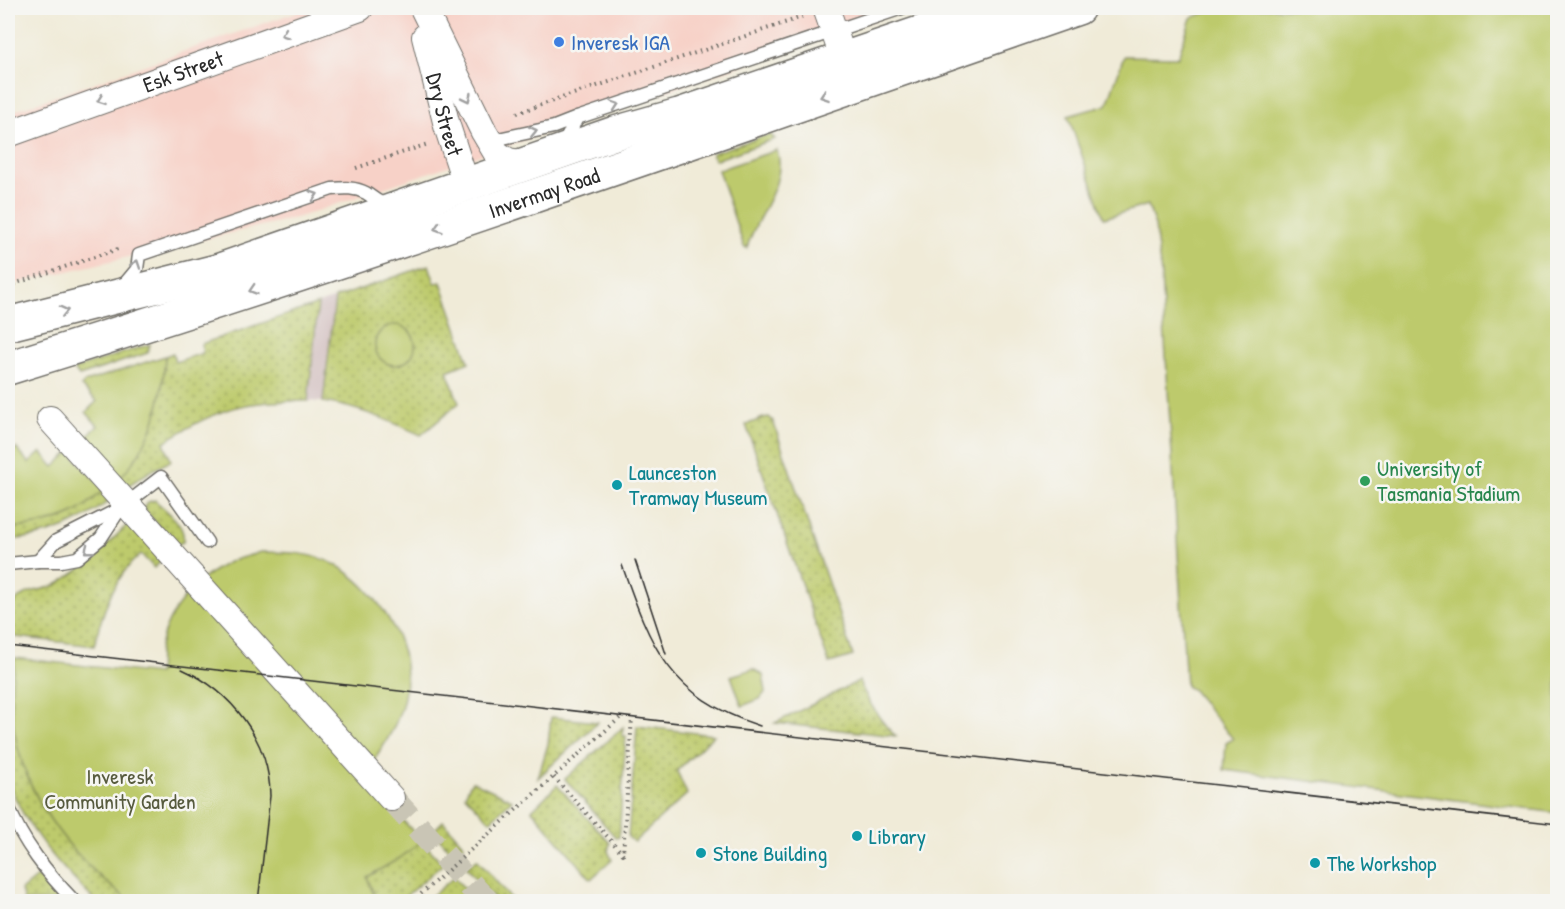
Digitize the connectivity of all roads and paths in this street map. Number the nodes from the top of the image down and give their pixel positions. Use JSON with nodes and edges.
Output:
{"nodes":[{"id":1,"x":360,"y":8,"type":"edge"},
{"id":2,"x":420,"y":8,"type":"edge"},
{"id":3,"x":902,"y":8,"type":"edge"},
{"id":4,"x":993,"y":8,"type":"edge"},
{"id":5,"x":1078,"y":8,"type":"edge"},
{"id":6,"x":827,"y":28,"type":"edge"},
{"id":7,"x":981,"y":41,"type":"junction"},
{"id":8,"x":791,"y":107,"type":"junction"},
{"id":9,"x":512,"y":115,"type":"dead end"},
{"id":10,"x":679,"y":115,"type":"junction"},
{"id":11,"x":577,"y":118,"type":"junction"},
{"id":12,"x":8,"y":134,"type":"edge"},
{"id":13,"x":489,"y":141,"type":"junction"},
{"id":14,"x":559,"y":153,"type":"junction"},
{"id":15,"x":528,"y":164,"type":"junction"},
{"id":16,"x":466,"y":184,"type":"junction"},
{"id":17,"x":494,"y":210,"type":"junction"},
{"id":18,"x":8,"y":324,"type":"edge"},
{"id":19,"x":8,"y":368,"type":"edge"},
{"id":20,"x":50,"y":419,"type":"dead end"},
{"id":21,"x":124,"y":506,"type":"junction"},
{"id":22,"x":207,"y":542,"type":"dead end"},
{"id":23,"x":38,"y":561,"type":"junction"},
{"id":24,"x":8,"y":564,"type":"edge"},
{"id":25,"x":622,"y":716,"type":"dead end"},
{"id":26,"x":632,"y":717,"type":"dead end"},
{"id":27,"x":554,"y":777,"type":"junction"},
{"id":28,"x":391,"y":798,"type":"tunnel mouth"},
{"id":29,"x":8,"y":806,"type":"edge"},
{"id":30,"x":75,"y":902,"type":"edge"},
{"id":31,"x":412,"y":902,"type":"edge"}],
"edges":[{"from":1,"to":12,"type":"street","name":"Esk Street","one_way":true},
{"from":2,"to":13,"type":"street","name":"Dry Street","one_way":true},
{"from":2,"to":16,"type":"street","name":"Dry Street"},
{"from":3,"to":6,"type":"lane"},
{"from":4,"to":6,"type":"main road","name":"Invermay Road"},
{"from":5,"to":7,"type":"main road","name":"Invermay Road"},
{"from":6,"to":7,"type":"main road"},
{"from":6,"to":9,"type":"path"},
{"from":6,"to":10,"type":"main road","name":"Invermay Road"},
{"from":11,"to":6,"type":"lane","one_way":true},
{"from":7,"to":8,"type":"main road","name":"Invermay Road","one_way":true},
{"from":8,"to":10,"type":"main road"},
{"from":8,"to":17,"type":"main road","name":"Invermay Road"},
{"from":10,"to":14,"type":"main road","name":"Invermay Road"},
{"from":13,"to":11,"type":"lane","one_way":true},
{"from":11,"to":14,"type":"lane"},
{"from":13,"to":15,"type":"street","name":"Dry Street"},
{"from":14,"to":15,"type":"main road","name":"Invermay Road"},
{"from":15,"to":16,"type":"main road","name":"Invermay Road"},
{"from":16,"to":17,"type":"main road","name":"Dry Street"},
{"from":18,"to":16,"type":"main road","name":"Invermay Road","one_way":true},
{"from":17,"to":19,"type":"main road","name":"Invermay Road","one_way":true},
{"from":20,"to":21,"type":"street"},
{"from":21,"to":22,"type":"lane"},
{"from":21,"to":23,"type":"lane"},
{"from":21,"to":23,"type":"lane","one_way":true},
{"from":21,"to":28,"type":"street"},
{"from":23,"to":24,"type":"lane"},
{"from":25,"to":27,"type":"path"},
{"from":26,"to":27,"type":"path"},
{"from":27,"to":31,"type":"path"},
{"from":29,"to":30,"type":"lane"}]}
